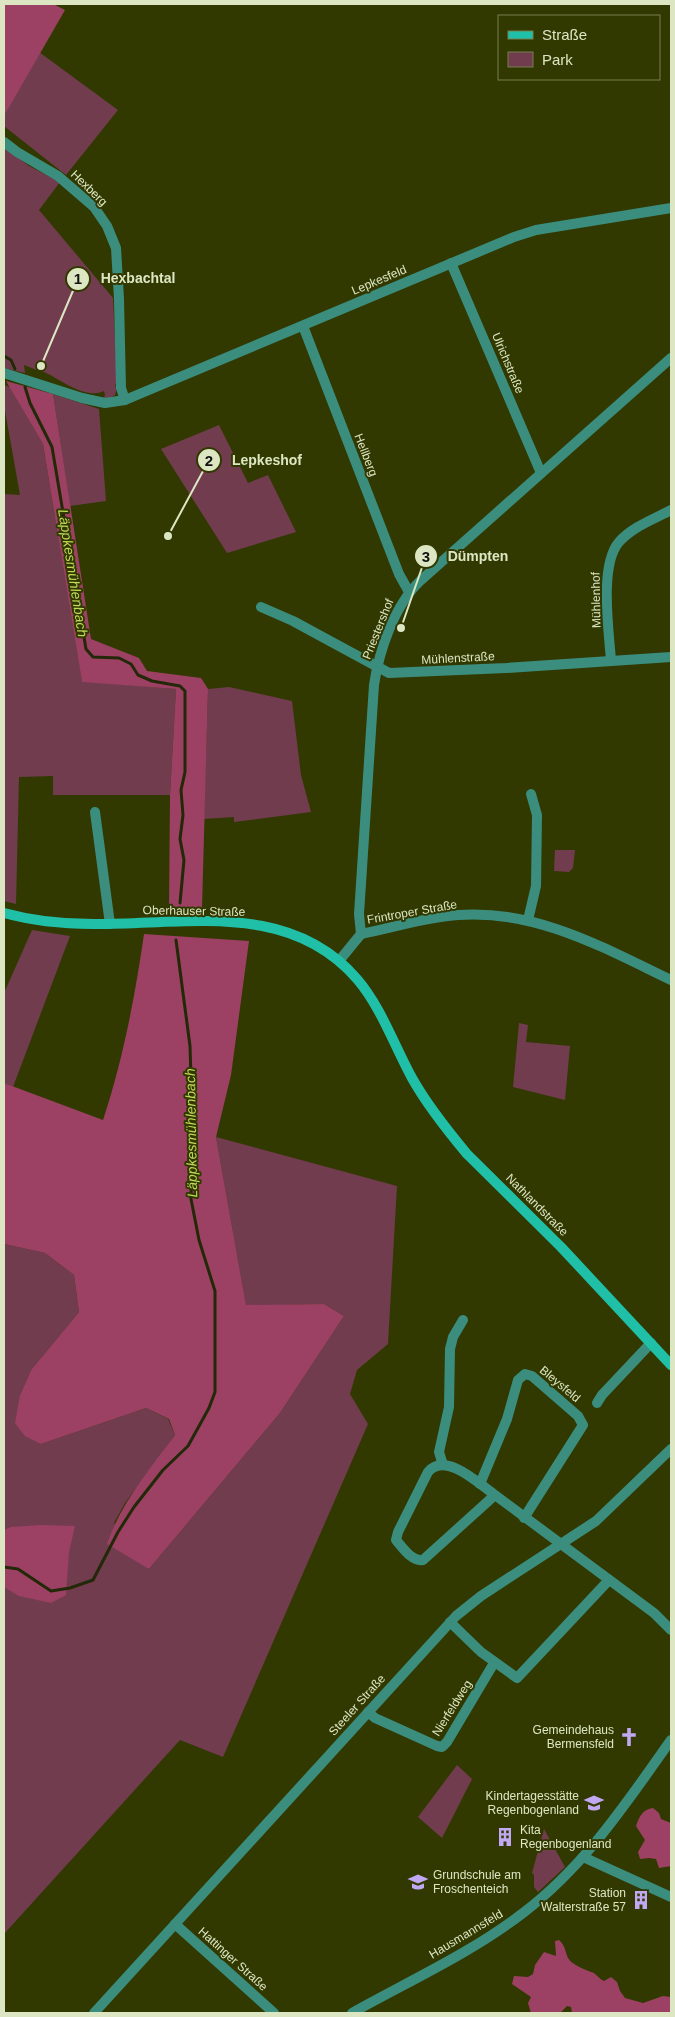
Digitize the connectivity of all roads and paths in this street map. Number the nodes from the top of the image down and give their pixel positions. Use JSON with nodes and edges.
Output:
{"nodes":[{"id":1,"x":4,"y":142,"type":"edge"},
{"id":2,"x":671,"y":208,"type":"edge"},
{"id":3,"x":451,"y":263,"type":"junction"},
{"id":4,"x":303,"y":326,"type":"junction"},
{"id":5,"x":671,"y":358,"type":"edge"},
{"id":6,"x":4,"y":373,"type":"edge"},
{"id":7,"x":125,"y":400,"type":"junction"},
{"id":8,"x":541,"y":473,"type":"junction"},
{"id":9,"x":671,"y":510,"type":"edge"},
{"id":10,"x":409,"y":592,"type":"junction"},
{"id":11,"x":261,"y":607,"type":"dead end"},
{"id":12,"x":671,"y":657,"type":"edge"},
{"id":13,"x":611,"y":662,"type":"junction"},
{"id":14,"x":376,"y":667,"type":"junction"},
{"id":15,"x":531,"y":794,"type":"dead end"},
{"id":16,"x":95,"y":812,"type":"dead end"},
{"id":17,"x":4,"y":913,"type":"edge"},
{"id":18,"x":528,"y":920,"type":"junction"},
{"id":19,"x":110,"y":924,"type":"junction"},
{"id":20,"x":361,"y":934,"type":"junction"},
{"id":21,"x":339,"y":961,"type":"junction"},
{"id":22,"x":671,"y":980,"type":"edge"},
{"id":23,"x":413,"y":1079,"type":"joint"},
{"id":24,"x":464,"y":1320,"type":"dead end"},
{"id":25,"x":651,"y":1343,"type":"junction"},
{"id":26,"x":671,"y":1366,"type":"edge"},
{"id":27,"x":597,"y":1402,"type":"dead end"},
{"id":28,"x":671,"y":1449,"type":"edge"},
{"id":29,"x":443,"y":1464,"type":"junction"},
{"id":30,"x":480,"y":1484,"type":"junction"},
{"id":31,"x":494,"y":1495,"type":"junction"},
{"id":32,"x":524,"y":1518,"type":"junction"},
{"id":33,"x":560,"y":1544,"type":"junction"},
{"id":34,"x":610,"y":1580,"type":"junction"},
{"id":35,"x":450,"y":1622,"type":"junction"},
{"id":36,"x":671,"y":1630,"type":"edge"},
{"id":37,"x":494,"y":1662,"type":"junction"},
{"id":38,"x":368,"y":1712,"type":"junction"},
{"id":39,"x":671,"y":1740,"type":"edge"},
{"id":40,"x":583,"y":1858,"type":"junction"},
{"id":41,"x":671,"y":1897,"type":"edge"},
{"id":42,"x":175,"y":1924,"type":"junction"},
{"id":43,"x":94,"y":2013,"type":"edge"},
{"id":44,"x":274,"y":2013,"type":"edge"},
{"id":45,"x":352,"y":2013,"type":"edge"}],
"edges":[{"from":1,"to":7,"type":"street","name":"Hexberg"},
{"from":2,"to":3,"type":"street","name":"Lepkesfeld"},
{"from":3,"to":4,"type":"street","name":"Lepkesfeld"},
{"from":3,"to":8,"type":"street","name":"Ulrichstraße"},
{"from":4,"to":7,"type":"street","name":"Lepkesfeld"},
{"from":4,"to":10,"type":"street","name":"Hellberg"},
{"from":5,"to":8,"type":"street","name":"Priestershof"},
{"from":6,"to":7,"type":"street","name":"Lepkesfeld"},
{"from":8,"to":10,"type":"street","name":"Priestershof"},
{"from":9,"to":13,"type":"street","name":"Mühlenhof"},
{"from":10,"to":14,"type":"street","name":"Priestershof"},
{"from":11,"to":14,"type":"street","name":"Mühlenstraße"},
{"from":12,"to":13,"type":"street","name":"Mühlenstraße"},
{"from":13,"to":14,"type":"street","name":"Mühlenstraße"},
{"from":14,"to":20,"type":"street","name":"Priestershof"},
{"from":15,"to":18,"type":"street"},
{"from":16,"to":19,"type":"street"},
{"from":17,"to":19,"type":"street","name":"Oberhauser Straße"},
{"from":18,"to":20,"type":"street","name":"Frintroper Straße"},
{"from":18,"to":22,"type":"street","name":"Frintroper Straße"},
{"from":19,"to":21,"type":"street","name":"Oberhauser Straße"},
{"from":20,"to":21,"type":"street"},
{"from":21,"to":23,"type":"street","name":"Oberhauser Straße"},
{"from":23,"to":25,"type":"street","name":"Nathlandstraße"},
{"from":24,"to":29,"type":"street"},
{"from":25,"to":26,"type":"street","name":"Nathlandstraße"},
{"from":25,"to":27,"type":"street"},
{"from":28,"to":33,"type":"street","name":"Steeler Straße"},
{"from":29,"to":30,"type":"street"},
{"from":29,"to":31,"type":"street"},
{"from":30,"to":31,"type":"street"},
{"from":30,"to":32,"type":"street","name":"Bleysfeld"},
{"from":31,"to":32,"type":"street"},
{"from":32,"to":33,"type":"street"},
{"from":33,"to":34,"type":"street"},
{"from":33,"to":35,"type":"street","name":"Steeler Straße"},
{"from":34,"to":36,"type":"street"},
{"from":34,"to":37,"type":"street"},
{"from":35,"to":37,"type":"street"},
{"from":35,"to":38,"type":"street","name":"Steeler Straße"},
{"from":37,"to":38,"type":"street","name":"Nierfeldweg"},
{"from":38,"to":42,"type":"street","name":"Steeler Straße"},
{"from":39,"to":40,"type":"street","name":"Hausmannsfeld"},
{"from":40,"to":41,"type":"street"},
{"from":40,"to":45,"type":"street","name":"Hausmannsfeld"},
{"from":42,"to":43,"type":"street","name":"Steeler Straße"},
{"from":42,"to":44,"type":"street","name":"Hattinger Straße"}]}
